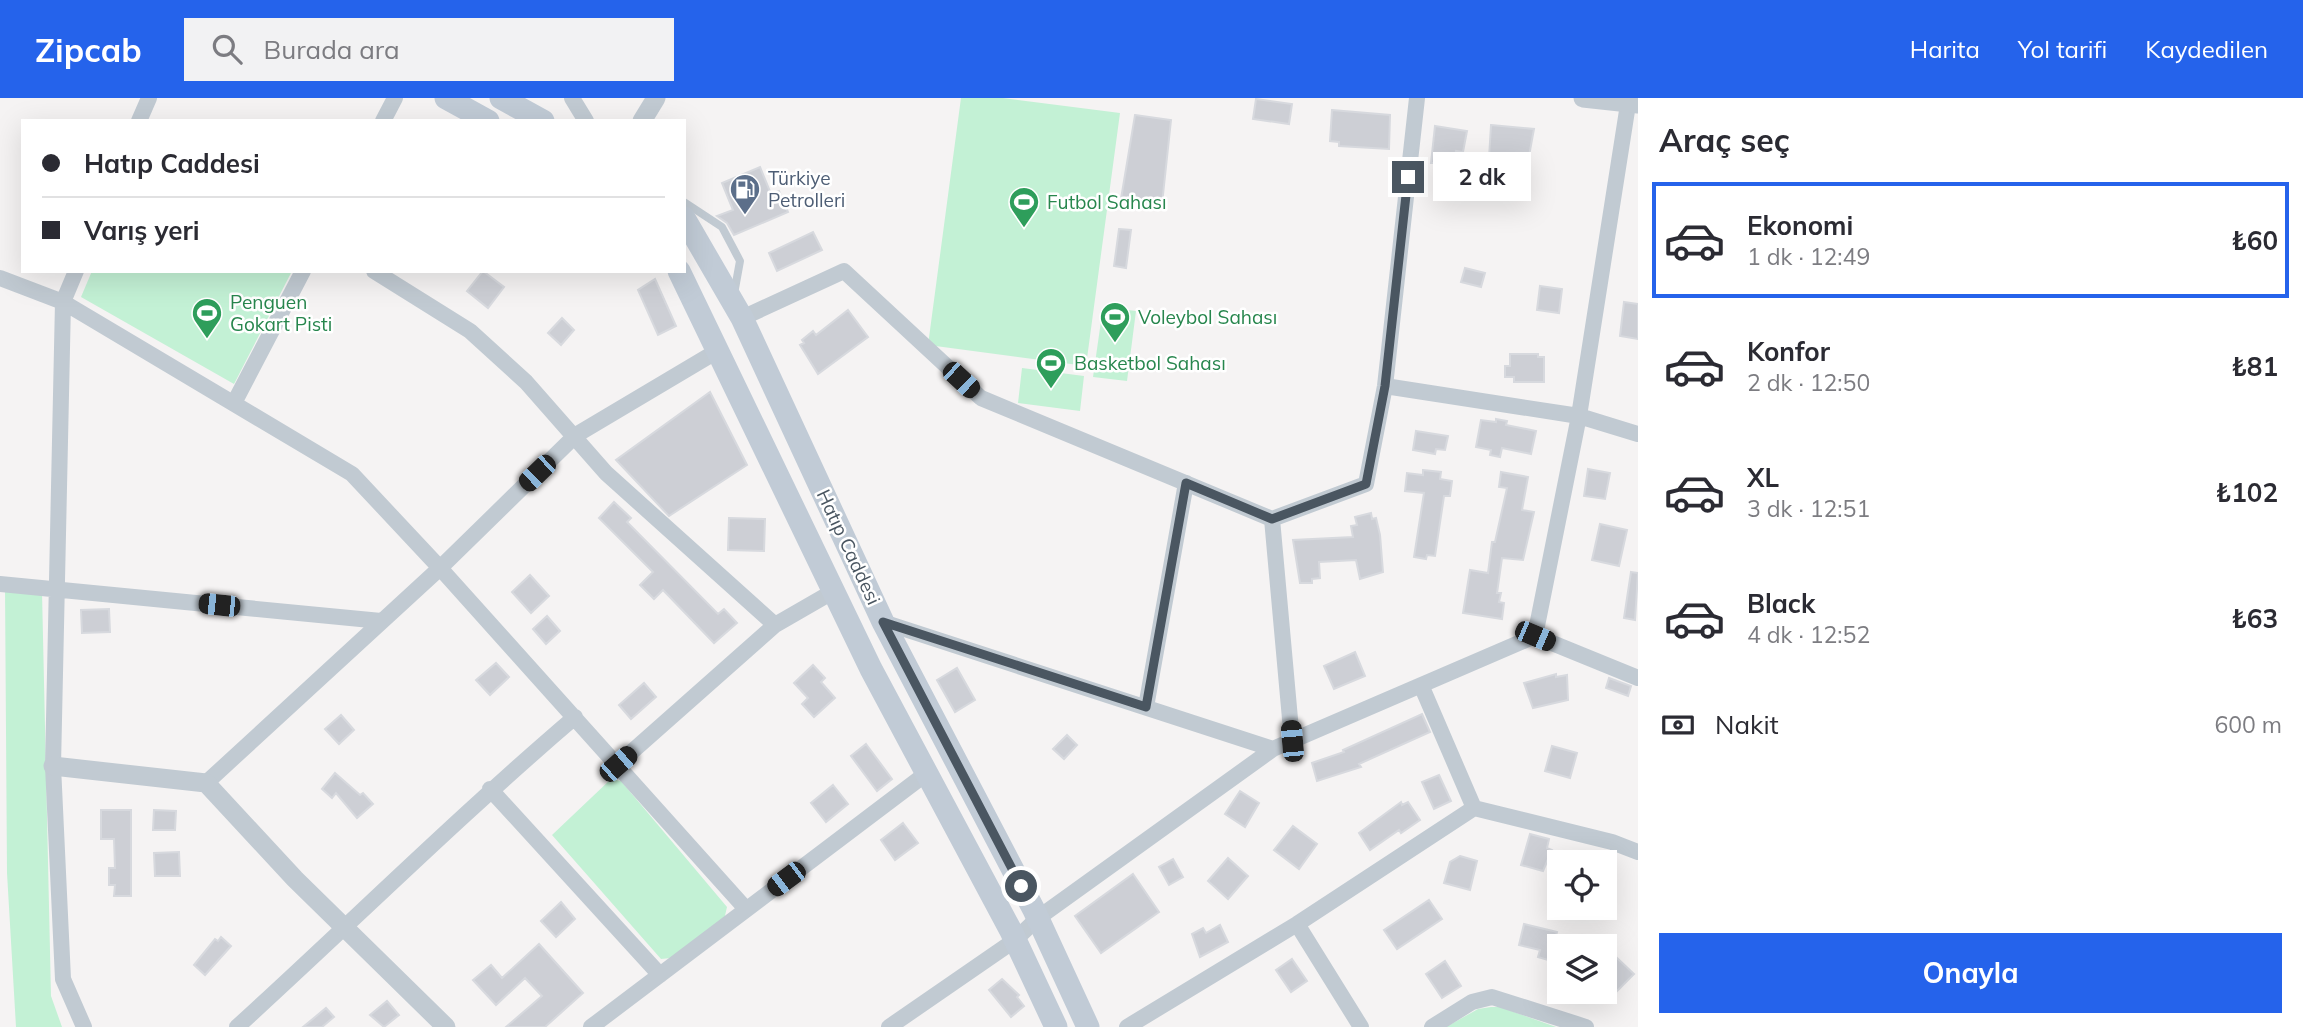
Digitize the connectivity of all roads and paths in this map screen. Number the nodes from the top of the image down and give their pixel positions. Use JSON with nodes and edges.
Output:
{"nodes":[{"id":1,"x":149,"y":98,"type":"edge"},
{"id":2,"x":395,"y":98,"type":"edge"},
{"id":3,"x":446,"y":98,"type":"edge"},
{"id":4,"x":501,"y":98,"type":"edge"},
{"id":5,"x":572,"y":98,"type":"edge"},
{"id":6,"x":656,"y":98,"type":"edge"},
{"id":7,"x":1417,"y":98,"type":"edge"},
{"id":8,"x":1583,"y":98,"type":"edge"},
{"id":9,"x":1632,"y":102,"type":"edge"},
{"id":10,"x":140,"y":119,"type":"edge"},
{"id":11,"x":384,"y":119,"type":"edge"},
{"id":12,"x":484,"y":119,"type":"edge"},
{"id":13,"x":539,"y":119,"type":"edge"},
{"id":14,"x":585,"y":119,"type":"edge"},
{"id":15,"x":643,"y":119,"type":"edge"},
{"id":16,"x":686,"y":203,"type":"edge"},
{"id":17,"x":686,"y":221,"type":"edge"},
{"id":18,"x":75,"y":273,"type":"edge"},
{"id":19,"x":302,"y":273,"type":"edge"},
{"id":20,"x":377,"y":273,"type":"edge"},
{"id":21,"x":680,"y":273,"type":"edge"},
{"id":22,"x":0,"y":278,"type":"edge"},
{"id":23,"x":63,"y":302,"type":"junction"},
{"id":24,"x":738,"y":309,"type":"junction"},
{"id":25,"x":719,"y":351,"type":"junction"},
{"id":26,"x":1385,"y":386,"type":"junction"},
{"id":27,"x":233,"y":403,"type":"junction"},
{"id":28,"x":1580,"y":416,"type":"junction"},
{"id":29,"x":1638,"y":434,"type":"edge"},
{"id":30,"x":576,"y":435,"type":"junction"},
{"id":31,"x":1186,"y":483,"type":"junction"},
{"id":32,"x":1272,"y":519,"type":"junction"},
{"id":33,"x":440,"y":568,"type":"junction"},
{"id":34,"x":0,"y":584,"type":"edge"},
{"id":35,"x":56,"y":589,"type":"junction"},
{"id":36,"x":834,"y":591,"type":"junction"},
{"id":37,"x":381,"y":621,"type":"junction"},
{"id":38,"x":883,"y":622,"type":"junction"},
{"id":39,"x":775,"y":625,"type":"junction"},
{"id":40,"x":1535,"y":636,"type":"junction"},
{"id":41,"x":1638,"y":678,"type":"edge"},
{"id":42,"x":1421,"y":685,"type":"junction"},
{"id":43,"x":1146,"y":707,"type":"junction"},
{"id":44,"x":575,"y":717,"type":"junction"},
{"id":45,"x":1292,"y":741,"type":"junction"},
{"id":46,"x":1273,"y":749,"type":"junction"},
{"id":47,"x":618,"y":764,"type":"junction"},
{"id":48,"x":53,"y":765,"type":"junction"},
{"id":49,"x":927,"y":773,"type":"junction"},
{"id":50,"x":206,"y":783,"type":"junction"},
{"id":51,"x":490,"y":789,"type":"junction"},
{"id":52,"x":1474,"y":808,"type":"junction"},
{"id":53,"x":1638,"y":852,"type":"edge"},
{"id":54,"x":746,"y":909,"type":"junction"},
{"id":55,"x":1038,"y":918,"type":"junction"},
{"id":56,"x":1297,"y":924,"type":"junction"},
{"id":57,"x":345,"y":929,"type":"junction"},
{"id":58,"x":1015,"y":940,"type":"junction"},
{"id":59,"x":660,"y":975,"type":"junction"},
{"id":60,"x":84,"y":1027,"type":"edge"},
{"id":61,"x":237,"y":1027,"type":"edge"},
{"id":62,"x":446,"y":1027,"type":"edge"},
{"id":63,"x":591,"y":1027,"type":"edge"},
{"id":64,"x":889,"y":1027,"type":"edge"},
{"id":65,"x":1055,"y":1027,"type":"edge"},
{"id":66,"x":1088,"y":1027,"type":"edge"},
{"id":67,"x":1127,"y":1027,"type":"edge"},
{"id":68,"x":1361,"y":1027,"type":"edge"},
{"id":69,"x":1432,"y":1027,"type":"edge"},
{"id":70,"x":1586,"y":1027,"type":"edge"}],
"edges":[{"from":1,"to":10,"type":"street"},
{"from":2,"to":11,"type":"street"},
{"from":3,"to":12,"type":"main road"},
{"from":4,"to":13,"type":"main road"},
{"from":5,"to":14,"type":"street"},
{"from":6,"to":15,"type":"street"},
{"from":7,"to":26,"type":"street"},
{"from":8,"to":9,"type":"street"},
{"from":9,"to":28,"type":"street"},
{"from":16,"to":24,"type":"lane"},
{"from":17,"to":24,"type":"main road","name":"Hatıp Caddesi"},
{"from":18,"to":23,"type":"street"},
{"from":19,"to":27,"type":"street"},
{"from":20,"to":30,"type":"street"},
{"from":21,"to":25,"type":"main road","name":"Hatıp Caddesi"},
{"from":22,"to":23,"type":"street"},
{"from":23,"to":27,"type":"street"},
{"from":23,"to":35,"type":"street"},
{"from":24,"to":31,"type":"street"},
{"from":24,"to":38,"type":"main road","name":"Hatıp Caddesi"},
{"from":25,"to":30,"type":"street"},
{"from":25,"to":36,"type":"main road","name":"Hatıp Caddesi"},
{"from":26,"to":28,"type":"street"},
{"from":26,"to":32,"type":"street"},
{"from":27,"to":33,"type":"street"},
{"from":28,"to":29,"type":"street"},
{"from":28,"to":40,"type":"street"},
{"from":30,"to":33,"type":"street"},
{"from":30,"to":39,"type":"street"},
{"from":31,"to":32,"type":"street"},
{"from":31,"to":43,"type":"street"},
{"from":32,"to":45,"type":"street"},
{"from":33,"to":37,"type":"street"},
{"from":33,"to":44,"type":"street"},
{"from":34,"to":35,"type":"street"},
{"from":35,"to":37,"type":"street"},
{"from":35,"to":48,"type":"street"},
{"from":36,"to":39,"type":"street"},
{"from":36,"to":49,"type":"main road","name":"Hatıp Caddesi"},
{"from":37,"to":50,"type":"street"},
{"from":38,"to":43,"type":"street"},
{"from":38,"to":55,"type":"main road","name":"Hatıp Caddesi"},
{"from":39,"to":47,"type":"street"},
{"from":40,"to":41,"type":"street"},
{"from":40,"to":42,"type":"street"},
{"from":42,"to":45,"type":"street"},
{"from":42,"to":52,"type":"street"},
{"from":43,"to":46,"type":"street"},
{"from":44,"to":47,"type":"street"},
{"from":44,"to":51,"type":"street"},
{"from":45,"to":46,"type":"street"},
{"from":46,"to":55,"type":"street"},
{"from":47,"to":54,"type":"street"},
{"from":48,"to":50,"type":"street"},
{"from":48,"to":60,"type":"street"},
{"from":49,"to":54,"type":"street"},
{"from":49,"to":58,"type":"main road","name":"Hatıp Caddesi"},
{"from":50,"to":57,"type":"street"},
{"from":51,"to":57,"type":"street"},
{"from":51,"to":59,"type":"street"},
{"from":52,"to":53,"type":"street"},
{"from":52,"to":56,"type":"street"},
{"from":54,"to":59,"type":"street"},
{"from":55,"to":58,"type":"street"},
{"from":55,"to":66,"type":"main road","name":"Hatıp Caddesi"},
{"from":56,"to":67,"type":"street"},
{"from":56,"to":68,"type":"street"},
{"from":57,"to":61,"type":"street"},
{"from":57,"to":62,"type":"street"},
{"from":58,"to":64,"type":"street"},
{"from":58,"to":65,"type":"main road","name":"Hatıp Caddesi"},
{"from":59,"to":63,"type":"street"},
{"from":69,"to":70,"type":"street"}]}
